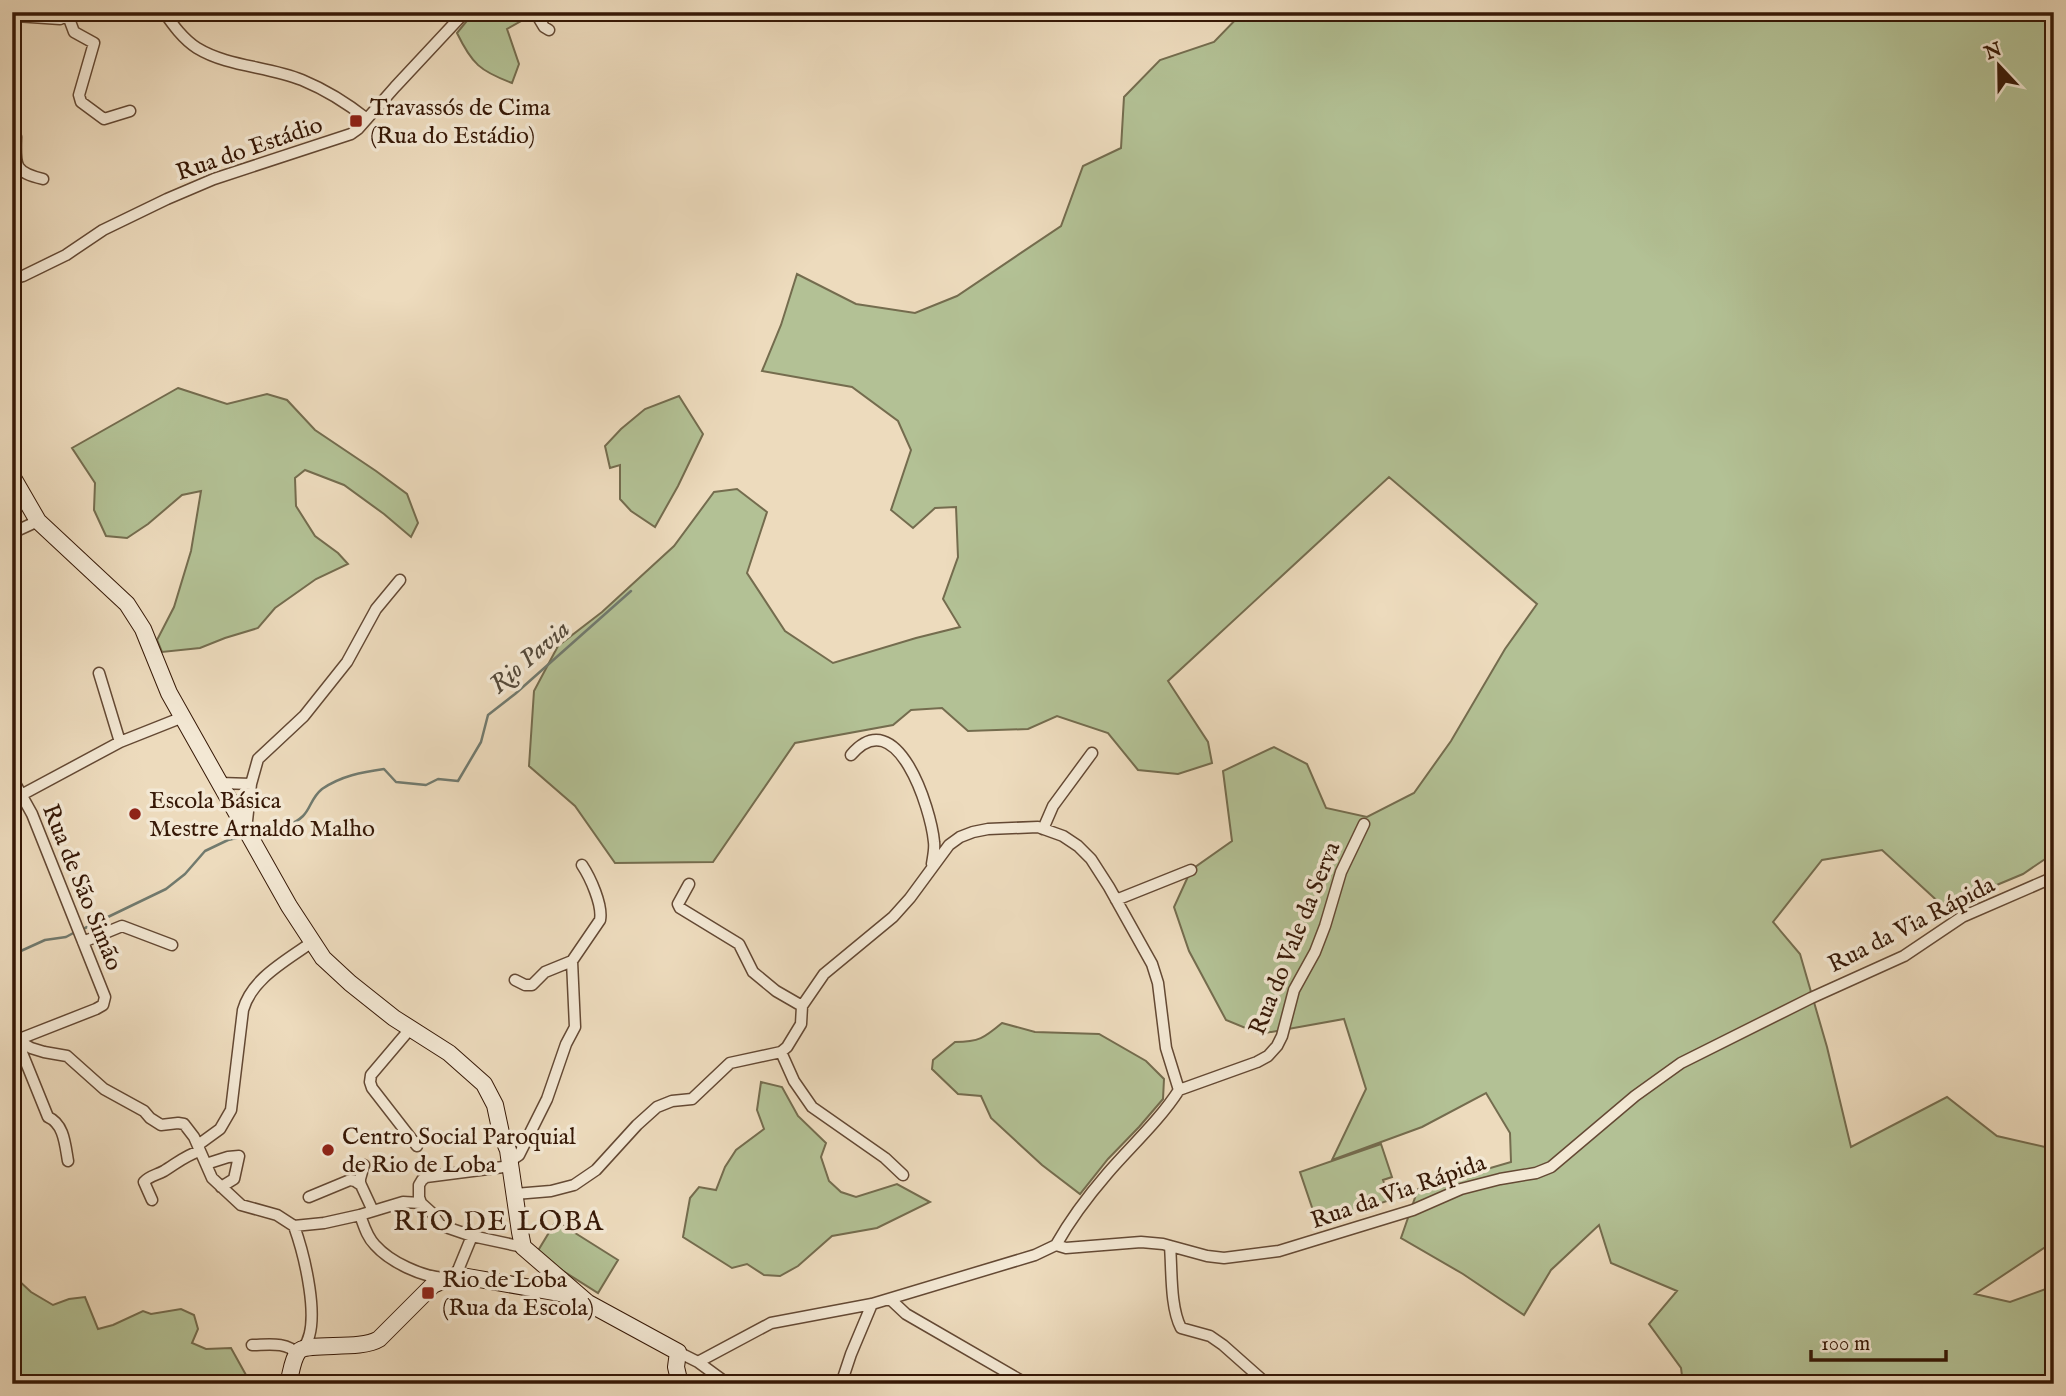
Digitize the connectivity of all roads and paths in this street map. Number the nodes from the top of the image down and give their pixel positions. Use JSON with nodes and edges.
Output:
{"nodes":[{"id":1,"x":164,"y":12,"type":"edge"},
{"id":2,"x":465,"y":12,"type":"edge"},
{"id":3,"x":535,"y":12,"type":"edge"},
{"id":4,"x":71,"y":14,"type":"edge"},
{"id":5,"x":13,"y":17,"type":"edge"},
{"id":6,"x":549,"y":30,"type":"dead end"},
{"id":7,"x":130,"y":111,"type":"dead end"},
{"id":8,"x":367,"y":119,"type":"junction"},
{"id":9,"x":12,"y":135,"type":"edge"},
{"id":10,"x":43,"y":179,"type":"dead end"},
{"id":11,"x":12,"y":279,"type":"edge"},
{"id":12,"x":12,"y":476,"type":"edge"},
{"id":13,"x":38,"y":521,"type":"junction"},
{"id":14,"x":12,"y":533,"type":"edge"},
{"id":15,"x":400,"y":580,"type":"dead end"},
{"id":16,"x":99,"y":673,"type":"dead end"},
{"id":17,"x":183,"y":718,"type":"junction"},
{"id":18,"x":120,"y":742,"type":"junction"},
{"id":19,"x":1092,"y":753,"type":"dead end"},
{"id":20,"x":850,"y":755,"type":"dead end"},
{"id":21,"x":12,"y":778,"type":"edge"},
{"id":22,"x":220,"y":783,"type":"junction"},
{"id":23,"x":251,"y":784,"type":"junction"},
{"id":24,"x":17,"y":797,"type":"edge"},
{"id":25,"x":1364,"y":824,"type":"dead end"},
{"id":26,"x":1043,"y":829,"type":"junction"},
{"id":27,"x":246,"y":830,"type":"junction"},
{"id":28,"x":582,"y":865,"type":"dead end"},
{"id":29,"x":932,"y":867,"type":"junction"},
{"id":30,"x":1191,"y":870,"type":"dead end"},
{"id":31,"x":2054,"y":877,"type":"edge"},
{"id":32,"x":689,"y":884,"type":"dead end"},
{"id":33,"x":1116,"y":900,"type":"junction"},
{"id":34,"x":83,"y":942,"type":"junction"},
{"id":35,"x":312,"y":942,"type":"junction"},
{"id":36,"x":172,"y":945,"type":"dead end"},
{"id":37,"x":572,"y":961,"type":"junction"},
{"id":38,"x":515,"y":979,"type":"dead end"},
{"id":39,"x":802,"y":1006,"type":"junction"},
{"id":40,"x":12,"y":1028,"type":"edge"},
{"id":41,"x":410,"y":1029,"type":"junction"},
{"id":42,"x":17,"y":1040,"type":"junction"},
{"id":43,"x":781,"y":1052,"type":"junction"},
{"id":44,"x":1179,"y":1090,"type":"junction"},
{"id":45,"x":418,"y":1146,"type":"dead end"},
{"id":46,"x":199,"y":1148,"type":"junction"},
{"id":47,"x":68,"y":1161,"type":"dead end"},
{"id":48,"x":510,"y":1163,"type":"junction"},
{"id":49,"x":206,"y":1164,"type":"junction"},
{"id":50,"x":364,"y":1165,"type":"dead end"},
{"id":51,"x":902,"y":1175,"type":"dead end"},
{"id":52,"x":361,"y":1185,"type":"junction"},
{"id":53,"x":221,"y":1187,"type":"junction"},
{"id":54,"x":514,"y":1194,"type":"junction"},
{"id":55,"x":309,"y":1197,"type":"dead end"},
{"id":56,"x":152,"y":1200,"type":"dead end"},
{"id":57,"x":421,"y":1203,"type":"junction"},
{"id":58,"x":373,"y":1211,"type":"junction"},
{"id":59,"x":360,"y":1216,"type":"junction"},
{"id":60,"x":294,"y":1226,"type":"junction"},
{"id":61,"x":472,"y":1236,"type":"junction"},
{"id":62,"x":1056,"y":1245,"type":"junction"},
{"id":63,"x":1170,"y":1246,"type":"junction"},
{"id":64,"x":523,"y":1247,"type":"junction"},
{"id":65,"x":450,"y":1277,"type":"junction"},
{"id":66,"x":562,"y":1288,"type":"junction"},
{"id":67,"x":890,"y":1299,"type":"junction"},
{"id":68,"x":872,"y":1304,"type":"junction"},
{"id":69,"x":252,"y":1345,"type":"dead end"},
{"id":70,"x":300,"y":1351,"type":"junction"},
{"id":71,"x":678,"y":1352,"type":"junction"},
{"id":72,"x":698,"y":1362,"type":"junction"},
{"id":73,"x":288,"y":1384,"type":"edge"},
{"id":74,"x":680,"y":1384,"type":"edge"},
{"id":75,"x":728,"y":1384,"type":"edge"},
{"id":76,"x":841,"y":1384,"type":"edge"},
{"id":77,"x":1027,"y":1384,"type":"edge"},
{"id":78,"x":1267,"y":1384,"type":"edge"}],
"edges":[{"from":1,"to":8,"type":"street"},
{"from":2,"to":8,"type":"street","name":"Rua do Estádio"},
{"from":3,"to":6,"type":"street"},
{"from":4,"to":5,"type":"street"},
{"from":4,"to":7,"type":"street"},
{"from":8,"to":11,"type":"street","name":"Rua do Estádio"},
{"from":9,"to":10,"type":"street"},
{"from":12,"to":13,"type":"street"},
{"from":13,"to":14,"type":"street"},
{"from":13,"to":17,"type":"street"},
{"from":15,"to":23,"type":"street"},
{"from":16,"to":18,"type":"street"},
{"from":17,"to":18,"type":"street"},
{"from":17,"to":22,"type":"street"},
{"from":18,"to":24,"type":"street"},
{"from":19,"to":26,"type":"street"},
{"from":20,"to":29,"type":"street"},
{"from":21,"to":24,"type":"street","name":"Rua de São Simão"},
{"from":22,"to":23,"type":"street"},
{"from":22,"to":27,"type":"street"},
{"from":23,"to":27,"type":"street"},
{"from":24,"to":34,"type":"street","name":"Rua de São Simão"},
{"from":25,"to":44,"type":"street","name":"Rua do Vale da Serva"},
{"from":26,"to":29,"type":"street"},
{"from":26,"to":33,"type":"street"},
{"from":27,"to":35,"type":"street"},
{"from":28,"to":37,"type":"street"},
{"from":29,"to":39,"type":"street"},
{"from":30,"to":33,"type":"street"},
{"from":31,"to":63,"type":"street","name":"Rua da Via Rápida"},
{"from":32,"to":39,"type":"street"},
{"from":33,"to":44,"type":"street"},
{"from":34,"to":36,"type":"street"},
{"from":34,"to":42,"type":"street","name":"Rua de São Simão"},
{"from":35,"to":41,"type":"street"},
{"from":35,"to":46,"type":"street"},
{"from":37,"to":38,"type":"street"},
{"from":37,"to":48,"type":"street"},
{"from":39,"to":43,"type":"street"},
{"from":40,"to":42,"type":"street"},
{"from":41,"to":45,"type":"street"},
{"from":41,"to":48,"type":"street"},
{"from":42,"to":46,"type":"street"},
{"from":42,"to":47,"type":"street"},
{"from":43,"to":51,"type":"street"},
{"from":43,"to":54,"type":"street"},
{"from":44,"to":62,"type":"street"},
{"from":46,"to":49,"type":"street"},
{"from":46,"to":56,"type":"street"},
{"from":48,"to":54,"type":"street"},
{"from":48,"to":57,"type":"street"},
{"from":49,"to":53,"type":"street"},
{"from":49,"to":53,"type":"street"},
{"from":50,"to":52,"type":"street"},
{"from":52,"to":55,"type":"street"},
{"from":52,"to":58,"type":"street"},
{"from":53,"to":60,"type":"street"},
{"from":54,"to":64,"type":"street"},
{"from":57,"to":58,"type":"street"},
{"from":57,"to":61,"type":"street"},
{"from":58,"to":59,"type":"street"},
{"from":59,"to":60,"type":"street"},
{"from":59,"to":65,"type":"street"},
{"from":60,"to":70,"type":"street"},
{"from":61,"to":64,"type":"street"},
{"from":61,"to":65,"type":"street"},
{"from":62,"to":63,"type":"street","name":"Rua da Via Rápida"},
{"from":62,"to":67,"type":"street","name":"Rua da Via Rápida"},
{"from":63,"to":78,"type":"street"},
{"from":64,"to":66,"type":"street"},
{"from":65,"to":66,"type":"street"},
{"from":65,"to":70,"type":"street"},
{"from":66,"to":71,"type":"street"},
{"from":67,"to":68,"type":"street","name":"Rua da Via Rápida"},
{"from":67,"to":77,"type":"street"},
{"from":68,"to":72,"type":"street","name":"Rua da Via Rápida"},
{"from":68,"to":76,"type":"street"},
{"from":69,"to":70,"type":"street"},
{"from":70,"to":73,"type":"street"},
{"from":71,"to":72,"type":"street"},
{"from":71,"to":74,"type":"street"},
{"from":72,"to":75,"type":"street"}]}
